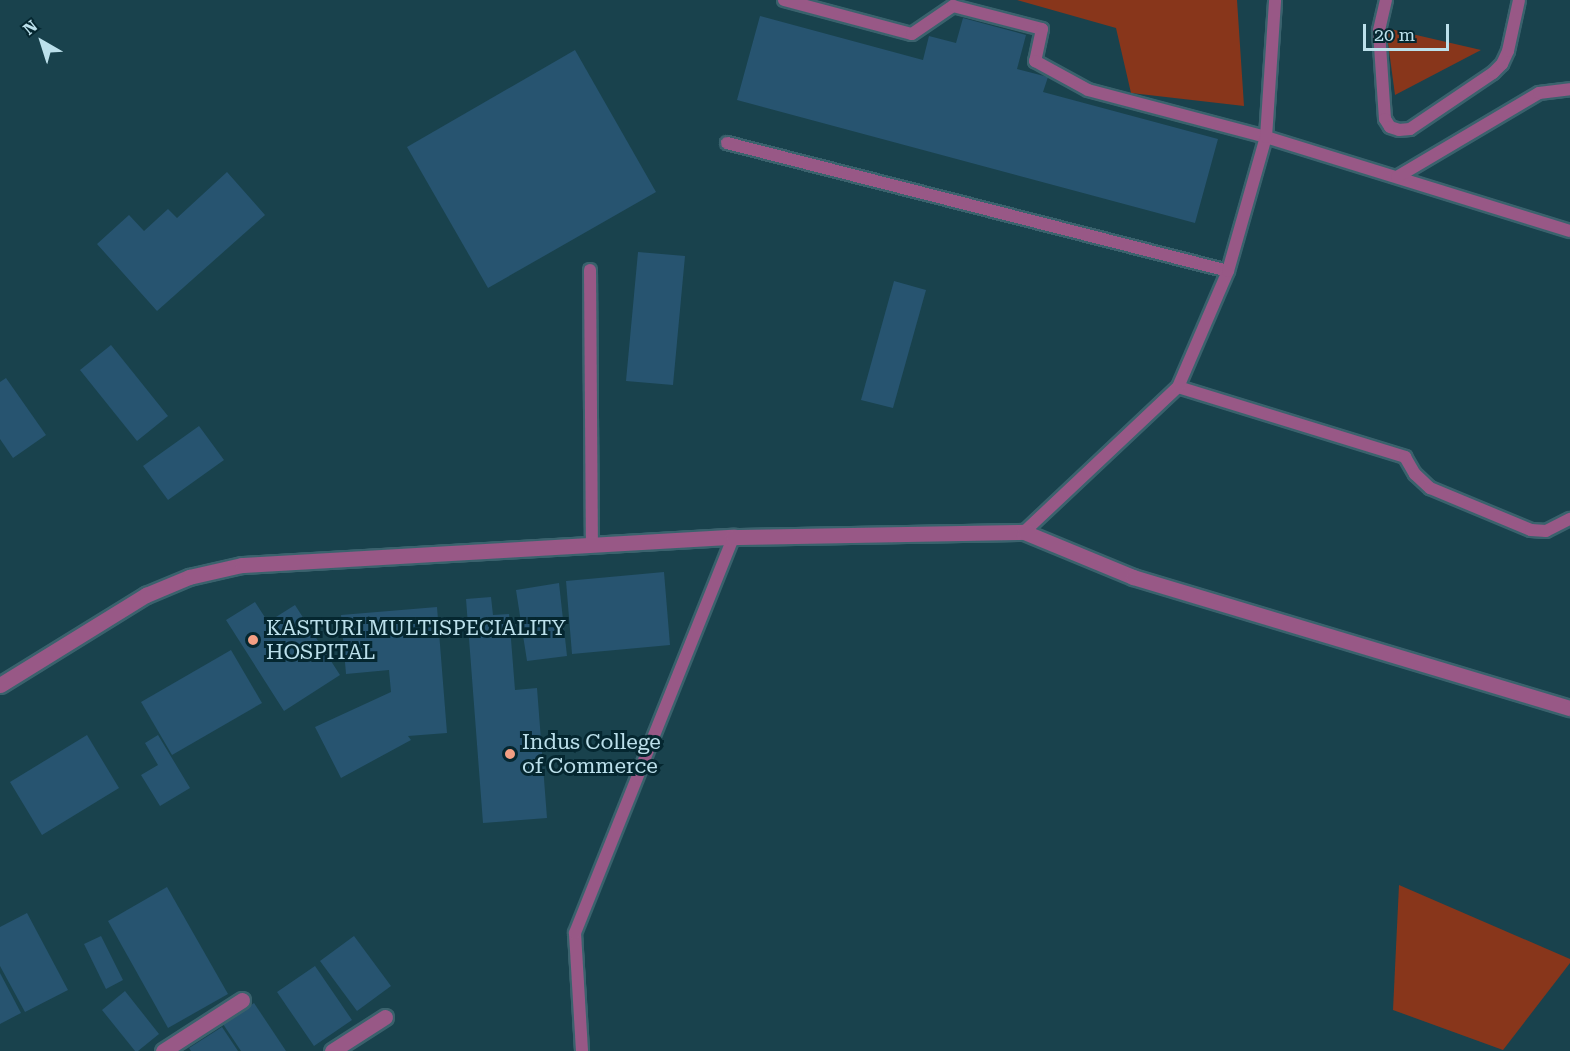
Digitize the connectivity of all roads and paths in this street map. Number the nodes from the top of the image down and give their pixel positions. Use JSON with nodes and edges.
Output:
{"nodes":[{"id":1,"x":784,"y":0,"type":"edge"},
{"id":2,"x":1275,"y":0,"type":"edge"},
{"id":3,"x":1386,"y":0,"type":"edge"},
{"id":4,"x":1519,"y":0,"type":"edge"},
{"id":5,"x":1570,"y":88,"type":"edge"},
{"id":6,"x":1266,"y":137,"type":"junction"},
{"id":7,"x":727,"y":143,"type":"dead end"},
{"id":8,"x":1397,"y":177,"type":"junction"},
{"id":9,"x":1570,"y":231,"type":"edge"},
{"id":10,"x":590,"y":270,"type":"dead end"},
{"id":11,"x":1228,"y":271,"type":"junction"},
{"id":12,"x":1178,"y":387,"type":"junction"},
{"id":13,"x":1570,"y":519,"type":"edge"},
{"id":14,"x":1024,"y":532,"type":"junction"},
{"id":15,"x":734,"y":537,"type":"junction"},
{"id":16,"x":592,"y":545,"type":"junction"},
{"id":17,"x":0,"y":686,"type":"edge"},
{"id":18,"x":1570,"y":708,"type":"edge"},
{"id":19,"x":242,"y":1000,"type":"dead end"},
{"id":20,"x":385,"y":1017,"type":"dead end"},
{"id":21,"x":163,"y":1051,"type":"edge"},
{"id":22,"x":332,"y":1051,"type":"edge"},
{"id":23,"x":582,"y":1051,"type":"edge"}],
"edges":[{"from":1,"to":6,"type":"lane"},
{"from":2,"to":6,"type":"lane"},
{"from":3,"to":4,"type":"lane"},
{"from":5,"to":8,"type":"lane"},
{"from":6,"to":8,"type":"lane"},
{"from":6,"to":11,"type":"lane"},
{"from":7,"to":11,"type":"lane"},
{"from":8,"to":9,"type":"lane"},
{"from":10,"to":16,"type":"lane"},
{"from":11,"to":12,"type":"lane"},
{"from":12,"to":13,"type":"lane"},
{"from":12,"to":14,"type":"lane"},
{"from":14,"to":15,"type":"street"},
{"from":14,"to":18,"type":"street"},
{"from":15,"to":16,"type":"street"},
{"from":15,"to":23,"type":"lane"},
{"from":16,"to":17,"type":"street"},
{"from":19,"to":21,"type":"street"},
{"from":20,"to":22,"type":"street"}]}
